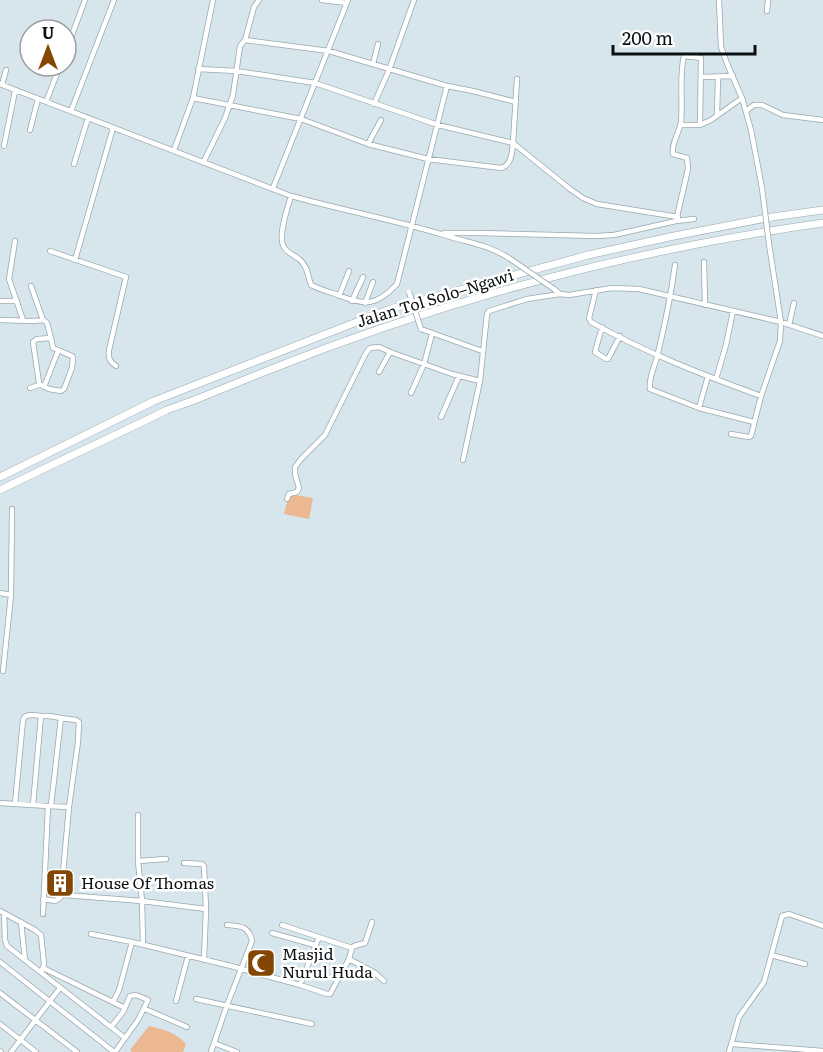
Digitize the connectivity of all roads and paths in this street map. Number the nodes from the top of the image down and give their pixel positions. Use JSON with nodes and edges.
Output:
{"nodes":[{"id":1,"x":85,"y":0,"type":"edge"},
{"id":2,"x":114,"y":0,"type":"edge"},
{"id":3,"x":213,"y":0,"type":"edge"},
{"id":4,"x":259,"y":0,"type":"edge"},
{"id":5,"x":322,"y":0,"type":"edge"},
{"id":6,"x":414,"y":0,"type":"edge"},
{"id":7,"x":719,"y":0,"type":"edge"},
{"id":8,"x":768,"y":0,"type":"edge"},
{"id":9,"x":348,"y":1,"type":"edge"},
{"id":10,"x":766,"y":11,"type":"dead end"},
{"id":11,"x":78,"y":19,"type":"edge"},
{"id":12,"x":245,"y":40,"type":"junction"},
{"id":13,"x":378,"y":44,"type":"dead end"},
{"id":14,"x":329,"y":51,"type":"junction"},
{"id":15,"x":373,"y":64,"type":"junction"},
{"id":16,"x":198,"y":69,"type":"junction"},
{"id":17,"x":6,"y":70,"type":"dead end"},
{"id":18,"x":389,"y":70,"type":"junction"},
{"id":19,"x":237,"y":71,"type":"junction"},
{"id":20,"x":718,"y":76,"type":"junction"},
{"id":21,"x":733,"y":76,"type":"junction"},
{"id":22,"x":701,"y":77,"type":"junction"},
{"id":23,"x":55,"y":78,"type":"edge"},
{"id":24,"x":517,"y":79,"type":"dead end"},
{"id":25,"x":315,"y":83,"type":"junction"},
{"id":26,"x":1,"y":84,"type":"edge"},
{"id":27,"x":447,"y":86,"type":"junction"},
{"id":28,"x":15,"y":90,"type":"junction"},
{"id":29,"x":193,"y":98,"type":"junction"},
{"id":30,"x":742,"y":98,"type":"junction"},
{"id":31,"x":38,"y":99,"type":"junction"},
{"id":32,"x":46,"y":102,"type":"junction"},
{"id":33,"x":516,"y":102,"type":"junction"},
{"id":34,"x":374,"y":104,"type":"junction"},
{"id":35,"x":230,"y":106,"type":"junction"},
{"id":36,"x":71,"y":111,"type":"junction"},
{"id":37,"x":746,"y":111,"type":"junction"},
{"id":38,"x":717,"y":115,"type":"junction"},
{"id":39,"x":88,"y":118,"type":"junction"},
{"id":40,"x":301,"y":120,"type":"junction"},
{"id":41,"x":381,"y":120,"type":"dead end"},
{"id":42,"x":823,"y":120,"type":"edge"},
{"id":43,"x":700,"y":124,"type":"junction"},
{"id":44,"x":438,"y":125,"type":"junction"},
{"id":45,"x":681,"y":125,"type":"junction"},
{"id":46,"x":113,"y":128,"type":"junction"},
{"id":47,"x":30,"y":130,"type":"dead end"},
{"id":48,"x":513,"y":143,"type":"junction"},
{"id":49,"x":368,"y":144,"type":"junction"},
{"id":50,"x":4,"y":146,"type":"dead end"},
{"id":51,"x":174,"y":150,"type":"junction"},
{"id":52,"x":428,"y":159,"type":"junction"},
{"id":53,"x":204,"y":161,"type":"junction"},
{"id":54,"x":74,"y":164,"type":"dead end"},
{"id":55,"x":273,"y":188,"type":"junction"},
{"id":56,"x":291,"y":195,"type":"junction"},
{"id":57,"x":823,"y":210,"type":"edge"},
{"id":58,"x":677,"y":219,"type":"junction"},
{"id":59,"x":694,"y":219,"type":"dead end"},
{"id":60,"x":823,"y":223,"type":"edge"},
{"id":61,"x":412,"y":226,"type":"junction"},
{"id":62,"x":438,"y":233,"type":"junction"},
{"id":63,"x":15,"y":241,"type":"dead end"},
{"id":64,"x":50,"y":251,"type":"dead end"},
{"id":65,"x":75,"y":260,"type":"junction"},
{"id":66,"x":704,"y":262,"type":"dead end"},
{"id":67,"x":675,"y":265,"type":"dead end"},
{"id":68,"x":349,"y":271,"type":"dead end"},
{"id":69,"x":363,"y":277,"type":"dead end"},
{"id":70,"x":373,"y":282,"type":"dead end"},
{"id":71,"x":397,"y":284,"type":"junction"},
{"id":72,"x":31,"y":286,"type":"dead end"},
{"id":73,"x":596,"y":290,"type":"junction"},
{"id":74,"x":560,"y":294,"type":"junction"},
{"id":75,"x":671,"y":295,"type":"junction"},
{"id":76,"x":339,"y":296,"type":"junction"},
{"id":77,"x":352,"y":301,"type":"junction"},
{"id":78,"x":0,"y":302,"type":"edge"},
{"id":79,"x":16,"y":302,"type":"junction"},
{"id":80,"x":365,"y":303,"type":"junction"},
{"id":81,"x":794,"y":303,"type":"dead end"},
{"id":82,"x":705,"y":305,"type":"junction"},
{"id":83,"x":733,"y":311,"type":"junction"},
{"id":84,"x":0,"y":320,"type":"edge"},
{"id":85,"x":23,"y":320,"type":"junction"},
{"id":86,"x":43,"y":320,"type":"junction"},
{"id":87,"x":781,"y":322,"type":"junction"},
{"id":88,"x":789,"y":325,"type":"junction"},
{"id":89,"x":602,"y":327,"type":"junction"},
{"id":90,"x":432,"y":334,"type":"junction"},
{"id":91,"x":620,"y":336,"type":"junction"},
{"id":92,"x":823,"y":336,"type":"edge"},
{"id":93,"x":51,"y":338,"type":"junction"},
{"id":94,"x":58,"y":351,"type":"junction"},
{"id":95,"x":482,"y":351,"type":"junction"},
{"id":96,"x":390,"y":352,"type":"junction"},
{"id":97,"x":658,"y":354,"type":"junction"},
{"id":98,"x":424,"y":364,"type":"junction"},
{"id":99,"x":117,"y":366,"type":"dead end"},
{"id":100,"x":379,"y":372,"type":"dead end"},
{"id":101,"x":459,"y":376,"type":"junction"},
{"id":102,"x":708,"y":376,"type":"junction"},
{"id":103,"x":716,"y":379,"type":"junction"},
{"id":104,"x":480,"y":381,"type":"junction"},
{"id":105,"x":42,"y":385,"type":"junction"},
{"id":106,"x":30,"y":388,"type":"dead end"},
{"id":107,"x":411,"y":393,"type":"dead end"},
{"id":108,"x":761,"y":396,"type":"junction"},
{"id":109,"x":699,"y":408,"type":"junction"},
{"id":110,"x":441,"y":417,"type":"dead end"},
{"id":111,"x":754,"y":422,"type":"junction"},
{"id":112,"x":731,"y":434,"type":"dead end"},
{"id":113,"x":463,"y":460,"type":"dead end"},
{"id":114,"x":0,"y":477,"type":"edge"},
{"id":115,"x":0,"y":490,"type":"edge"},
{"id":116,"x":287,"y":500,"type":"dead end"},
{"id":117,"x":12,"y":509,"type":"dead end"},
{"id":118,"x":0,"y":593,"type":"edge"},
{"id":119,"x":11,"y":595,"type":"junction"},
{"id":120,"x":3,"y":671,"type":"dead end"},
{"id":121,"x":41,"y":716,"type":"junction"},
{"id":122,"x":61,"y":718,"type":"junction"},
{"id":123,"x":0,"y":803,"type":"edge"},
{"id":124,"x":15,"y":804,"type":"junction"},
{"id":125,"x":33,"y":805,"type":"junction"},
{"id":126,"x":49,"y":806,"type":"junction"},
{"id":127,"x":69,"y":807,"type":"junction"},
{"id":128,"x":138,"y":815,"type":"dead end"},
{"id":129,"x":166,"y":859,"type":"dead end"},
{"id":130,"x":138,"y":861,"type":"junction"},
{"id":131,"x":184,"y":863,"type":"dead end"},
{"id":132,"x":62,"y":895,"type":"junction"},
{"id":133,"x":43,"y":899,"type":"junction"},
{"id":134,"x":142,"y":901,"type":"junction"},
{"id":135,"x":206,"y":909,"type":"junction"},
{"id":136,"x":2,"y":912,"type":"edge"},
{"id":137,"x":43,"y":914,"type":"dead end"},
{"id":138,"x":21,"y":922,"type":"junction"},
{"id":139,"x":372,"y":922,"type":"dead end"},
{"id":140,"x":227,"y":925,"type":"dead end"},
{"id":141,"x":282,"y":925,"type":"dead end"},
{"id":142,"x":823,"y":926,"type":"edge"},
{"id":143,"x":272,"y":933,"type":"dead end"},
{"id":144,"x":91,"y":934,"type":"dead end"},
{"id":145,"x":318,"y":937,"type":"junction"},
{"id":146,"x":132,"y":942,"type":"junction"},
{"id":147,"x":143,"y":945,"type":"junction"},
{"id":148,"x":315,"y":945,"type":"junction"},
{"id":149,"x":352,"y":948,"type":"junction"},
{"id":150,"x":771,"y":955,"type":"junction"},
{"id":151,"x":188,"y":956,"type":"junction"},
{"id":152,"x":349,"y":959,"type":"junction"},
{"id":153,"x":25,"y":960,"type":"junction"},
{"id":154,"x":204,"y":960,"type":"junction"},
{"id":155,"x":0,"y":962,"type":"edge"},
{"id":156,"x":805,"y":964,"type":"dead end"},
{"id":157,"x":241,"y":969,"type":"junction"},
{"id":158,"x":42,"y":970,"type":"junction"},
{"id":159,"x":384,"y":981,"type":"dead end"},
{"id":160,"x":300,"y":985,"type":"junction"},
{"id":161,"x":60,"y":988,"type":"junction"},
{"id":162,"x":0,"y":993,"type":"edge"},
{"id":163,"x":196,"y":999,"type":"dead end"},
{"id":164,"x":176,"y":1000,"type":"dead end"},
{"id":165,"x":49,"y":1001,"type":"junction"},
{"id":166,"x":113,"y":1002,"type":"junction"},
{"id":167,"x":227,"y":1005,"type":"junction"},
{"id":168,"x":125,"y":1008,"type":"junction"},
{"id":169,"x":144,"y":1009,"type":"junction"},
{"id":170,"x":35,"y":1020,"type":"junction"},
{"id":171,"x":0,"y":1024,"type":"edge"},
{"id":172,"x":312,"y":1024,"type":"dead end"},
{"id":173,"x":111,"y":1027,"type":"junction"},
{"id":174,"x":187,"y":1027,"type":"dead end"},
{"id":175,"x":125,"y":1038,"type":"junction"},
{"id":176,"x":20,"y":1040,"type":"junction"},
{"id":177,"x":214,"y":1043,"type":"junction"},
{"id":178,"x":733,"y":1044,"type":"junction"},
{"id":179,"x":788,"y":1051,"type":"edge"},
{"id":180,"x":11,"y":1052,"type":"edge"},
{"id":181,"x":36,"y":1052,"type":"edge"},
{"id":182,"x":77,"y":1052,"type":"edge"},
{"id":183,"x":115,"y":1052,"type":"edge"},
{"id":184,"x":211,"y":1052,"type":"edge"},
{"id":185,"x":236,"y":1052,"type":"edge"},
{"id":186,"x":729,"y":1052,"type":"edge"},
{"id":187,"x":823,"y":1052,"type":"edge"}],
"edges":[{"from":1,"to":11,"type":"street"},
{"from":2,"to":36,"type":"street"},
{"from":3,"to":16,"type":"street"},
{"from":4,"to":12,"type":"street"},
{"from":5,"to":9,"type":"street"},
{"from":6,"to":18,"type":"street"},
{"from":7,"to":21,"type":"street"},
{"from":8,"to":10,"type":"street"},
{"from":9,"to":14,"type":"street"},
{"from":12,"to":14,"type":"street"},
{"from":12,"to":19,"type":"street"},
{"from":13,"to":15,"type":"street"},
{"from":14,"to":15,"type":"street"},
{"from":14,"to":25,"type":"street"},
{"from":15,"to":18,"type":"street"},
{"from":16,"to":19,"type":"street"},
{"from":16,"to":29,"type":"street"},
{"from":17,"to":26,"type":"street"},
{"from":18,"to":27,"type":"street"},
{"from":18,"to":34,"type":"street"},
{"from":19,"to":25,"type":"street"},
{"from":19,"to":35,"type":"street"},
{"from":20,"to":21,"type":"street"},
{"from":20,"to":22,"type":"street"},
{"from":20,"to":38,"type":"street"},
{"from":21,"to":30,"type":"street"},
{"from":22,"to":43,"type":"street"},
{"from":22,"to":45,"type":"street"},
{"from":23,"to":32,"type":"street"},
{"from":24,"to":33,"type":"street"},
{"from":25,"to":34,"type":"street"},
{"from":25,"to":40,"type":"street"},
{"from":26,"to":28,"type":"street"},
{"from":27,"to":33,"type":"street"},
{"from":27,"to":44,"type":"street"},
{"from":28,"to":31,"type":"street"},
{"from":28,"to":50,"type":"street"},
{"from":29,"to":35,"type":"street"},
{"from":29,"to":51,"type":"street"},
{"from":30,"to":37,"type":"street"},
{"from":30,"to":38,"type":"street"},
{"from":31,"to":32,"type":"street"},
{"from":31,"to":47,"type":"street"},
{"from":32,"to":36,"type":"street"},
{"from":33,"to":48,"type":"street"},
{"from":34,"to":44,"type":"street"},
{"from":35,"to":40,"type":"street"},
{"from":35,"to":53,"type":"street"},
{"from":36,"to":39,"type":"street"},
{"from":37,"to":42,"type":"street"},
{"from":37,"to":87,"type":"street","bridge":true},
{"from":38,"to":43,"type":"street"},
{"from":39,"to":46,"type":"street"},
{"from":39,"to":54,"type":"street"},
{"from":40,"to":49,"type":"street"},
{"from":40,"to":55,"type":"street"},
{"from":41,"to":49,"type":"street"},
{"from":43,"to":45,"type":"street"},
{"from":44,"to":48,"type":"street"},
{"from":44,"to":52,"type":"street"},
{"from":45,"to":58,"type":"street"},
{"from":46,"to":51,"type":"street"},
{"from":46,"to":65,"type":"street"},
{"from":48,"to":52,"type":"street"},
{"from":48,"to":58,"type":"street"},
{"from":49,"to":52,"type":"street"},
{"from":51,"to":53,"type":"street"},
{"from":52,"to":61,"type":"street"},
{"from":53,"to":55,"type":"street"},
{"from":55,"to":56,"type":"street"},
{"from":56,"to":61,"type":"street"},
{"from":56,"to":76,"type":"street"},
{"from":57,"to":114,"type":"highway","name":"Jalan Tol Solo–Ngawi"},
{"from":58,"to":59,"type":"street"},
{"from":58,"to":62,"type":"street"},
{"from":60,"to":115,"type":"highway","name":"Jalan Tol Solo–Ngawi"},
{"from":61,"to":62,"type":"street"},
{"from":61,"to":71,"type":"street"},
{"from":62,"to":74,"type":"street","bridge":true},
{"from":63,"to":79,"type":"street"},
{"from":64,"to":65,"type":"street"},
{"from":65,"to":99,"type":"street"},
{"from":66,"to":82,"type":"street"},
{"from":67,"to":75,"type":"street"},
{"from":68,"to":76,"type":"street"},
{"from":69,"to":77,"type":"street"},
{"from":70,"to":80,"type":"street"},
{"from":71,"to":80,"type":"street"},
{"from":71,"to":90,"type":"street","bridge":true},
{"from":72,"to":86,"type":"street"},
{"from":73,"to":74,"type":"street"},
{"from":73,"to":75,"type":"street"},
{"from":73,"to":89,"type":"street"},
{"from":74,"to":95,"type":"street"},
{"from":75,"to":82,"type":"street"},
{"from":75,"to":97,"type":"street"},
{"from":76,"to":77,"type":"street"},
{"from":77,"to":80,"type":"street"},
{"from":78,"to":79,"type":"street"},
{"from":79,"to":85,"type":"street"},
{"from":81,"to":88,"type":"street"},
{"from":82,"to":83,"type":"street"},
{"from":83,"to":87,"type":"street"},
{"from":83,"to":103,"type":"street"},
{"from":84,"to":85,"type":"street"},
{"from":85,"to":86,"type":"street"},
{"from":86,"to":93,"type":"street"},
{"from":87,"to":88,"type":"street"},
{"from":87,"to":108,"type":"street"},
{"from":88,"to":92,"type":"street"},
{"from":89,"to":91,"type":"street"},
{"from":89,"to":91,"type":"street"},
{"from":90,"to":95,"type":"street"},
{"from":90,"to":98,"type":"street"},
{"from":91,"to":97,"type":"street"},
{"from":93,"to":94,"type":"street"},
{"from":93,"to":105,"type":"street"},
{"from":94,"to":105,"type":"street"},
{"from":94,"to":105,"type":"street"},
{"from":95,"to":104,"type":"street"},
{"from":96,"to":98,"type":"street"},
{"from":96,"to":100,"type":"street"},
{"from":96,"to":116,"type":"street"},
{"from":97,"to":102,"type":"street"},
{"from":97,"to":109,"type":"street"},
{"from":98,"to":101,"type":"street"},
{"from":98,"to":107,"type":"street"},
{"from":101,"to":104,"type":"street"},
{"from":101,"to":110,"type":"street"},
{"from":102,"to":103,"type":"street"},
{"from":102,"to":109,"type":"street"},
{"from":103,"to":108,"type":"street"},
{"from":104,"to":113,"type":"street"},
{"from":105,"to":106,"type":"street"},
{"from":108,"to":111,"type":"street"},
{"from":109,"to":111,"type":"street"},
{"from":111,"to":112,"type":"street"},
{"from":117,"to":119,"type":"street"},
{"from":118,"to":119,"type":"street"},
{"from":119,"to":120,"type":"street"},
{"from":121,"to":122,"type":"street"},
{"from":121,"to":124,"type":"street"},
{"from":121,"to":125,"type":"street"},
{"from":122,"to":126,"type":"street"},
{"from":122,"to":127,"type":"street"},
{"from":123,"to":124,"type":"street"},
{"from":124,"to":125,"type":"street"},
{"from":125,"to":126,"type":"street"},
{"from":126,"to":127,"type":"street"},
{"from":126,"to":133,"type":"street"},
{"from":127,"to":132,"type":"street"},
{"from":128,"to":130,"type":"street"},
{"from":129,"to":130,"type":"street"},
{"from":130,"to":134,"type":"street"},
{"from":131,"to":135,"type":"street"},
{"from":132,"to":133,"type":"street"},
{"from":132,"to":134,"type":"street"},
{"from":133,"to":137,"type":"street"},
{"from":134,"to":135,"type":"street"},
{"from":134,"to":147,"type":"street"},
{"from":135,"to":154,"type":"street"},
{"from":136,"to":138,"type":"street"},
{"from":136,"to":153,"type":"street"},
{"from":138,"to":153,"type":"street"},
{"from":138,"to":158,"type":"street"},
{"from":139,"to":149,"type":"street"},
{"from":140,"to":157,"type":"street"},
{"from":141,"to":145,"type":"street"},
{"from":142,"to":150,"type":"street"},
{"from":143,"to":148,"type":"street"},
{"from":144,"to":146,"type":"street"},
{"from":145,"to":148,"type":"street"},
{"from":145,"to":149,"type":"street"},
{"from":146,"to":147,"type":"street"},
{"from":146,"to":166,"type":"street"},
{"from":147,"to":151,"type":"street"},
{"from":148,"to":160,"type":"street"},
{"from":149,"to":152,"type":"street"},
{"from":150,"to":156,"type":"street"},
{"from":150,"to":178,"type":"street"},
{"from":151,"to":154,"type":"street"},
{"from":151,"to":164,"type":"street"},
{"from":152,"to":159,"type":"street"},
{"from":152,"to":160,"type":"street"},
{"from":153,"to":158,"type":"street"},
{"from":154,"to":157,"type":"street"},
{"from":155,"to":165,"type":"street"},
{"from":157,"to":160,"type":"street"},
{"from":157,"to":167,"type":"street"},
{"from":158,"to":161,"type":"street"},
{"from":158,"to":166,"type":"street"},
{"from":161,"to":165,"type":"street"},
{"from":161,"to":173,"type":"street"},
{"from":162,"to":170,"type":"street"},
{"from":163,"to":167,"type":"street"},
{"from":165,"to":170,"type":"street"},
{"from":165,"to":183,"type":"street"},
{"from":166,"to":168,"type":"street"},
{"from":167,"to":172,"type":"street"},
{"from":167,"to":177,"type":"street"},
{"from":168,"to":169,"type":"street"},
{"from":168,"to":173,"type":"street"},
{"from":169,"to":174,"type":"street"},
{"from":169,"to":175,"type":"street"},
{"from":170,"to":176,"type":"street"},
{"from":170,"to":182,"type":"street"},
{"from":171,"to":176,"type":"street"},
{"from":173,"to":175,"type":"street"},
{"from":175,"to":183,"type":"street"},
{"from":176,"to":180,"type":"street"},
{"from":176,"to":181,"type":"street"},
{"from":177,"to":184,"type":"street"},
{"from":177,"to":185,"type":"street"},
{"from":178,"to":179,"type":"street"},
{"from":178,"to":186,"type":"street"},
{"from":179,"to":187,"type":"street"}]}
